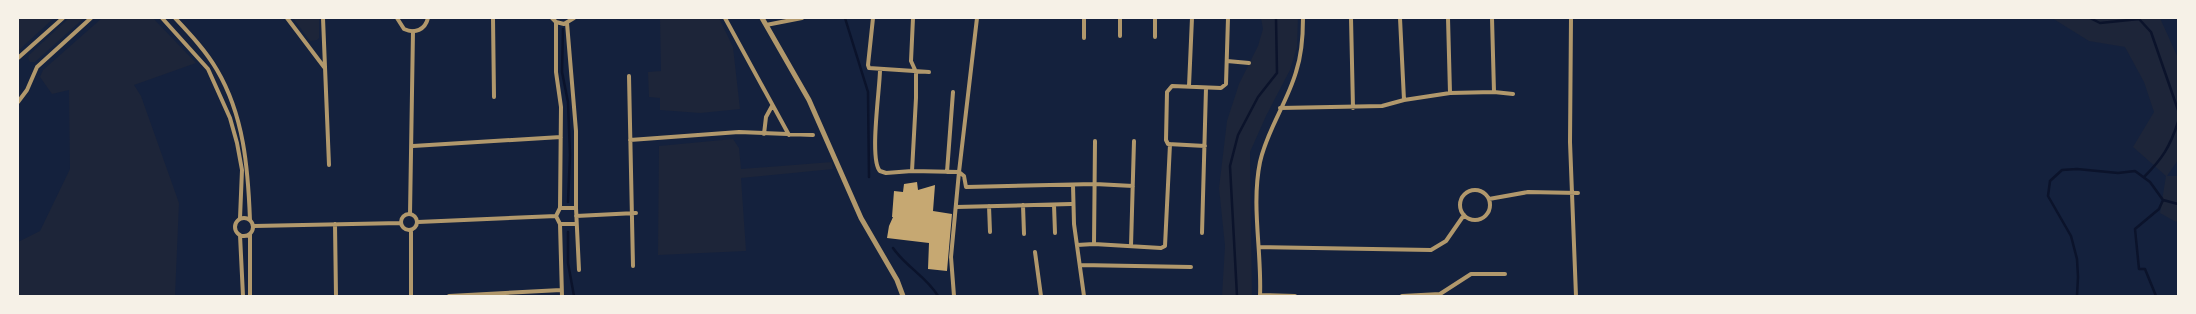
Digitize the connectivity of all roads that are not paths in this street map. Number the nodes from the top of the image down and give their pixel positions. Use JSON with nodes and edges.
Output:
{"nodes":[{"id":1,"x":63,"y":18,"type":"edge"},
{"id":2,"x":91,"y":18,"type":"edge"},
{"id":3,"x":162,"y":18,"type":"edge"},
{"id":4,"x":175,"y":18,"type":"edge"},
{"id":5,"x":287,"y":18,"type":"edge"},
{"id":6,"x":323,"y":18,"type":"edge"},
{"id":7,"x":396,"y":18,"type":"edge"},
{"id":8,"x":428,"y":18,"type":"edge"},
{"id":9,"x":493,"y":18,"type":"edge"},
{"id":10,"x":552,"y":18,"type":"edge"},
{"id":11,"x":574,"y":18,"type":"edge"},
{"id":12,"x":725,"y":18,"type":"edge"},
{"id":13,"x":762,"y":18,"type":"edge"},
{"id":14,"x":802,"y":18,"type":"edge"},
{"id":15,"x":873,"y":18,"type":"edge"},
{"id":16,"x":913,"y":18,"type":"edge"},
{"id":17,"x":977,"y":18,"type":"edge"},
{"id":18,"x":1084,"y":18,"type":"edge"},
{"id":19,"x":1120,"y":18,"type":"edge"},
{"id":20,"x":1155,"y":18,"type":"edge"},
{"id":21,"x":1192,"y":18,"type":"edge"},
{"id":22,"x":1228,"y":18,"type":"edge"},
{"id":23,"x":1303,"y":18,"type":"edge"},
{"id":24,"x":1351,"y":18,"type":"edge"},
{"id":25,"x":1400,"y":18,"type":"edge"},
{"id":26,"x":1448,"y":18,"type":"edge"},
{"id":27,"x":1492,"y":18,"type":"edge"},
{"id":28,"x":1571,"y":18,"type":"edge"},
{"id":29,"x":556,"y":22,"type":"junction"},
{"id":30,"x":567,"y":23,"type":"junction"},
{"id":31,"x":766,"y":25,"type":"junction"},
{"id":32,"x":413,"y":31,"type":"junction"},
{"id":33,"x":1120,"y":36,"type":"dead end"},
{"id":34,"x":1155,"y":37,"type":"dead end"},
{"id":35,"x":1084,"y":38,"type":"dead end"},
{"id":36,"x":18,"y":58,"type":"edge"},
{"id":37,"x":1227,"y":61,"type":"junction"},
{"id":38,"x":1249,"y":63,"type":"dead end"},
{"id":39,"x":324,"y":67,"type":"junction"},
{"id":40,"x":880,"y":70,"type":"junction"},
{"id":41,"x":916,"y":72,"type":"junction"},
{"id":42,"x":928,"y":72,"type":"dead end"},
{"id":43,"x":629,"y":76,"type":"dead end"},
{"id":44,"x":1189,"y":86,"type":"junction"},
{"id":45,"x":1206,"y":88,"type":"junction"},
{"id":46,"x":953,"y":92,"type":"dead end"},
{"id":47,"x":1494,"y":92,"type":"junction"},
{"id":48,"x":1450,"y":93,"type":"junction"},
{"id":49,"x":1513,"y":94,"type":"dead end"},
{"id":50,"x":494,"y":97,"type":"dead end"},
{"id":51,"x":1404,"y":100,"type":"junction"},
{"id":52,"x":18,"y":102,"type":"edge"},
{"id":53,"x":772,"y":106,"type":"junction"},
{"id":54,"x":1280,"y":108,"type":"junction"},
{"id":55,"x":1353,"y":108,"type":"junction"},
{"id":56,"x":764,"y":134,"type":"junction"},
{"id":57,"x":789,"y":135,"type":"junction"},
{"id":58,"x":813,"y":136,"type":"dead end"},
{"id":59,"x":561,"y":138,"type":"junction"},
{"id":60,"x":630,"y":140,"type":"junction"},
{"id":61,"x":1095,"y":141,"type":"dead end"},
{"id":62,"x":1134,"y":141,"type":"dead end"},
{"id":63,"x":1170,"y":144,"type":"junction"},
{"id":64,"x":413,"y":146,"type":"junction"},
{"id":65,"x":1206,"y":146,"type":"junction"},
{"id":66,"x":329,"y":165,"type":"dead end"},
{"id":67,"x":912,"y":171,"type":"junction"},
{"id":68,"x":947,"y":172,"type":"junction"},
{"id":69,"x":959,"y":172,"type":"junction"},
{"id":70,"x":1095,"y":184,"type":"junction"},
{"id":71,"x":1073,"y":185,"type":"junction"},
{"id":72,"x":1133,"y":186,"type":"junction"},
{"id":73,"x":1578,"y":193,"type":"dead end"},
{"id":74,"x":1489,"y":199,"type":"junction"},
{"id":75,"x":1071,"y":204,"type":"dead end"},
{"id":76,"x":1023,"y":205,"type":"junction"},
{"id":77,"x":1054,"y":205,"type":"junction"},
{"id":78,"x":989,"y":206,"type":"junction"},
{"id":79,"x":956,"y":207,"type":"junction"},
{"id":80,"x":560,"y":208,"type":"junction"},
{"id":81,"x":576,"y":208,"type":"junction"},
{"id":82,"x":633,"y":213,"type":"junction"},
{"id":83,"x":410,"y":214,"type":"junction"},
{"id":84,"x":1464,"y":215,"type":"junction"},
{"id":85,"x":556,"y":216,"type":"junction"},
{"id":86,"x":576,"y":216,"type":"junction"},
{"id":87,"x":240,"y":218,"type":"junction"},
{"id":88,"x":250,"y":220,"type":"junction"},
{"id":89,"x":418,"y":222,"type":"junction"},
{"id":90,"x":401,"y":223,"type":"junction"},
{"id":91,"x":335,"y":224,"type":"junction"},
{"id":92,"x":560,"y":224,"type":"junction"},
{"id":93,"x":576,"y":224,"type":"junction"},
{"id":94,"x":253,"y":226,"type":"junction"},
{"id":95,"x":411,"y":231,"type":"junction"},
{"id":96,"x":990,"y":232,"type":"dead end"},
{"id":97,"x":1054,"y":233,"type":"dead end"},
{"id":98,"x":250,"y":234,"type":"junction"},
{"id":99,"x":1024,"y":234,"type":"dead end"},
{"id":100,"x":1202,"y":234,"type":"dead end"},
{"id":101,"x":240,"y":235,"type":"junction"},
{"id":102,"x":1094,"y":244,"type":"junction"},
{"id":103,"x":1077,"y":245,"type":"junction"},
{"id":104,"x":1131,"y":246,"type":"junction"},
{"id":105,"x":1260,"y":247,"type":"junction"},
{"id":106,"x":1035,"y":252,"type":"dead end"},
{"id":107,"x":1080,"y":265,"type":"junction"},
{"id":108,"x":633,"y":266,"type":"dead end"},
{"id":109,"x":1191,"y":267,"type":"dead end"},
{"id":110,"x":579,"y":270,"type":"dead end"},
{"id":111,"x":1505,"y":274,"type":"dead end"},
{"id":112,"x":561,"y":290,"type":"junction"},
{"id":113,"x":242,"y":296,"type":"edge"},
{"id":114,"x":250,"y":296,"type":"edge"},
{"id":115,"x":336,"y":296,"type":"edge"},
{"id":116,"x":411,"y":296,"type":"edge"},
{"id":117,"x":449,"y":296,"type":"edge"},
{"id":118,"x":562,"y":296,"type":"edge"},
{"id":119,"x":903,"y":296,"type":"edge"},
{"id":120,"x":954,"y":296,"type":"edge"},
{"id":121,"x":1041,"y":296,"type":"edge"},
{"id":122,"x":1084,"y":296,"type":"edge"},
{"id":123,"x":1260,"y":296,"type":"edge"},
{"id":124,"x":1294,"y":296,"type":"edge"},
{"id":125,"x":1402,"y":296,"type":"edge"},
{"id":126,"x":1412,"y":296,"type":"edge"},
{"id":127,"x":1576,"y":296,"type":"edge"}],
"edges":[{"from":1,"to":36,"type":"street"},
{"from":2,"to":52,"type":"street"},
{"from":3,"to":87,"type":"street"},
{"from":4,"to":88,"type":"street"},
{"from":5,"to":39,"type":"street"},
{"from":6,"to":39,"type":"street"},
{"from":7,"to":32,"type":"street"},
{"from":8,"to":32,"type":"street"},
{"from":9,"to":50,"type":"street"},
{"from":10,"to":29,"type":"street"},
{"from":11,"to":30,"type":"street"},
{"from":12,"to":53,"type":"street"},
{"from":13,"to":31,"type":"street"},
{"from":14,"to":31,"type":"street"},
{"from":15,"to":40,"type":"street"},
{"from":16,"to":41,"type":"street"},
{"from":17,"to":69,"type":"street"},
{"from":18,"to":35,"type":"street"},
{"from":19,"to":33,"type":"street"},
{"from":20,"to":34,"type":"street"},
{"from":21,"to":44,"type":"street"},
{"from":22,"to":37,"type":"street"},
{"from":23,"to":54,"type":"street"},
{"from":24,"to":55,"type":"street"},
{"from":25,"to":51,"type":"street"},
{"from":26,"to":48,"type":"street"},
{"from":27,"to":47,"type":"street"},
{"from":28,"to":127,"type":"street"},
{"from":29,"to":30,"type":"street"},
{"from":29,"to":59,"type":"street"},
{"from":30,"to":81,"type":"street"},
{"from":31,"to":119,"type":"street"},
{"from":32,"to":64,"type":"street"},
{"from":37,"to":38,"type":"street"},
{"from":37,"to":45,"type":"street"},
{"from":39,"to":66,"type":"street"},
{"from":40,"to":41,"type":"street"},
{"from":40,"to":67,"type":"street"},
{"from":41,"to":42,"type":"street"},
{"from":41,"to":67,"type":"street"},
{"from":43,"to":60,"type":"street"},
{"from":44,"to":45,"type":"street"},
{"from":44,"to":63,"type":"street"},
{"from":45,"to":65,"type":"street"},
{"from":46,"to":68,"type":"street"},
{"from":47,"to":48,"type":"street"},
{"from":47,"to":49,"type":"street"},
{"from":48,"to":51,"type":"street"},
{"from":51,"to":55,"type":"street"},
{"from":53,"to":56,"type":"street"},
{"from":53,"to":57,"type":"street"},
{"from":54,"to":55,"type":"street"},
{"from":54,"to":105,"type":"street"},
{"from":56,"to":57,"type":"street"},
{"from":56,"to":60,"type":"street"},
{"from":57,"to":58,"type":"street"},
{"from":59,"to":64,"type":"street"},
{"from":59,"to":80,"type":"street"},
{"from":60,"to":82,"type":"street"},
{"from":61,"to":70,"type":"street"},
{"from":62,"to":72,"type":"street"},
{"from":63,"to":65,"type":"street"},
{"from":63,"to":104,"type":"street"},
{"from":64,"to":83,"type":"street"},
{"from":65,"to":100,"type":"street"},
{"from":67,"to":68,"type":"street"},
{"from":68,"to":69,"type":"street"},
{"from":69,"to":71,"type":"street"},
{"from":69,"to":79,"type":"street"},
{"from":70,"to":71,"type":"street"},
{"from":70,"to":72,"type":"street"},
{"from":70,"to":102,"type":"street"},
{"from":71,"to":103,"type":"street"},
{"from":72,"to":104,"type":"street"},
{"from":73,"to":74,"type":"street"},
{"from":74,"to":84,"type":"street"},
{"from":74,"to":84,"type":"street"},
{"from":75,"to":77,"type":"street"},
{"from":76,"to":77,"type":"street"},
{"from":76,"to":78,"type":"street"},
{"from":76,"to":99,"type":"street"},
{"from":77,"to":97,"type":"street"},
{"from":78,"to":79,"type":"street"},
{"from":78,"to":96,"type":"street"},
{"from":79,"to":120,"type":"street"},
{"from":80,"to":81,"type":"street"},
{"from":80,"to":85,"type":"street"},
{"from":81,"to":86,"type":"street"},
{"from":82,"to":86,"type":"street"},
{"from":82,"to":108,"type":"street"},
{"from":83,"to":89,"type":"street"},
{"from":83,"to":90,"type":"street"},
{"from":84,"to":105,"type":"street"},
{"from":85,"to":89,"type":"street"},
{"from":85,"to":92,"type":"street"},
{"from":86,"to":93,"type":"street"},
{"from":87,"to":88,"type":"street"},
{"from":87,"to":101,"type":"street"},
{"from":88,"to":94,"type":"street"},
{"from":89,"to":95,"type":"street"},
{"from":90,"to":91,"type":"street"},
{"from":90,"to":95,"type":"street"},
{"from":91,"to":94,"type":"street"},
{"from":91,"to":115,"type":"street"},
{"from":92,"to":93,"type":"street"},
{"from":92,"to":112,"type":"street"},
{"from":93,"to":110,"type":"street"},
{"from":94,"to":98,"type":"street"},
{"from":95,"to":116,"type":"street"},
{"from":98,"to":101,"type":"street"},
{"from":98,"to":114,"type":"street"},
{"from":101,"to":113,"type":"street"},
{"from":102,"to":103,"type":"street"},
{"from":102,"to":104,"type":"street"},
{"from":103,"to":107,"type":"street"},
{"from":105,"to":123,"type":"street"},
{"from":106,"to":121,"type":"street"},
{"from":107,"to":109,"type":"street"},
{"from":107,"to":122,"type":"street"},
{"from":111,"to":126,"type":"street"},
{"from":112,"to":117,"type":"street"},
{"from":112,"to":118,"type":"street"},
{"from":123,"to":124,"type":"street"},
{"from":125,"to":126,"type":"street"}]}
